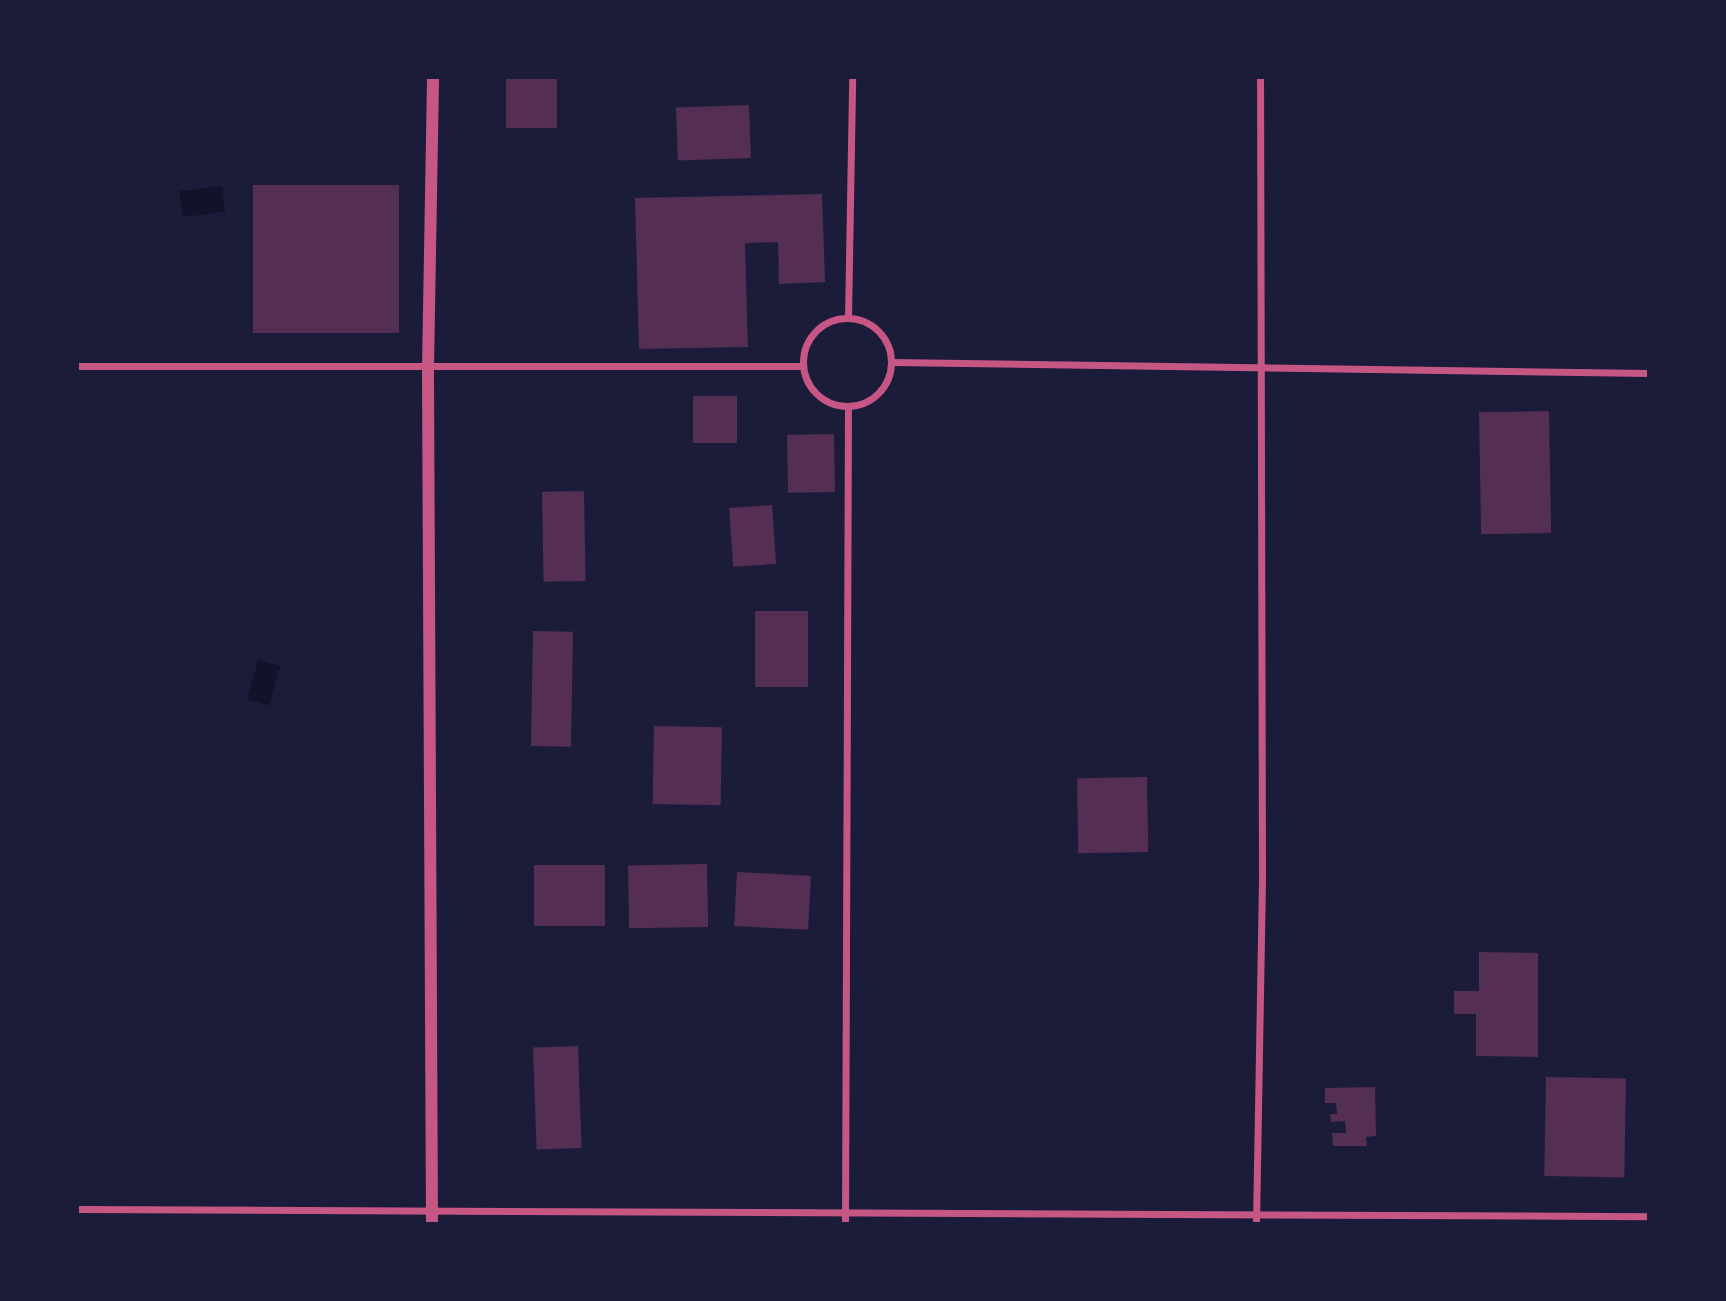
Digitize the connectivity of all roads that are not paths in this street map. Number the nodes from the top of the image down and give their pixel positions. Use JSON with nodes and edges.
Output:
{"nodes":[{"id":1,"x":433,"y":77,"type":"edge"},
{"id":2,"x":852,"y":77,"type":"edge"},
{"id":3,"x":1260,"y":77,"type":"edge"},
{"id":4,"x":848,"y":318,"type":"junction"},
{"id":5,"x":891,"y":362,"type":"junction"},
{"id":6,"x":77,"y":366,"type":"edge"},
{"id":7,"x":803,"y":366,"type":"junction"},
{"id":8,"x":1261,"y":366,"type":"junction"},
{"id":9,"x":429,"y":367,"type":"junction"},
{"id":10,"x":1649,"y":373,"type":"edge"},
{"id":11,"x":848,"y":407,"type":"junction"},
{"id":12,"x":77,"y":1209,"type":"edge"},
{"id":13,"x":1256,"y":1215,"type":"junction"},
{"id":14,"x":1649,"y":1216,"type":"edge"},
{"id":15,"x":432,"y":1219,"type":"edge"},
{"id":16,"x":845,"y":1220,"type":"edge"},
{"id":17,"x":1256,"y":1224,"type":"edge"}],
"edges":[{"from":1,"to":9,"type":"street"},
{"from":2,"to":4,"type":"street"},
{"from":3,"to":8,"type":"street"},
{"from":4,"to":5,"type":"street"},
{"from":4,"to":7,"type":"street"},
{"from":5,"to":8,"type":"street"},
{"from":5,"to":11,"type":"street"},
{"from":6,"to":9,"type":"street"},
{"from":7,"to":9,"type":"street"},
{"from":7,"to":11,"type":"street"},
{"from":8,"to":10,"type":"street"},
{"from":8,"to":13,"type":"street"},
{"from":9,"to":15,"type":"street"},
{"from":11,"to":16,"type":"street"},
{"from":12,"to":15,"type":"street"},
{"from":13,"to":14,"type":"street"},
{"from":13,"to":16,"type":"street"},
{"from":13,"to":17,"type":"street"},
{"from":15,"to":16,"type":"street"}]}
